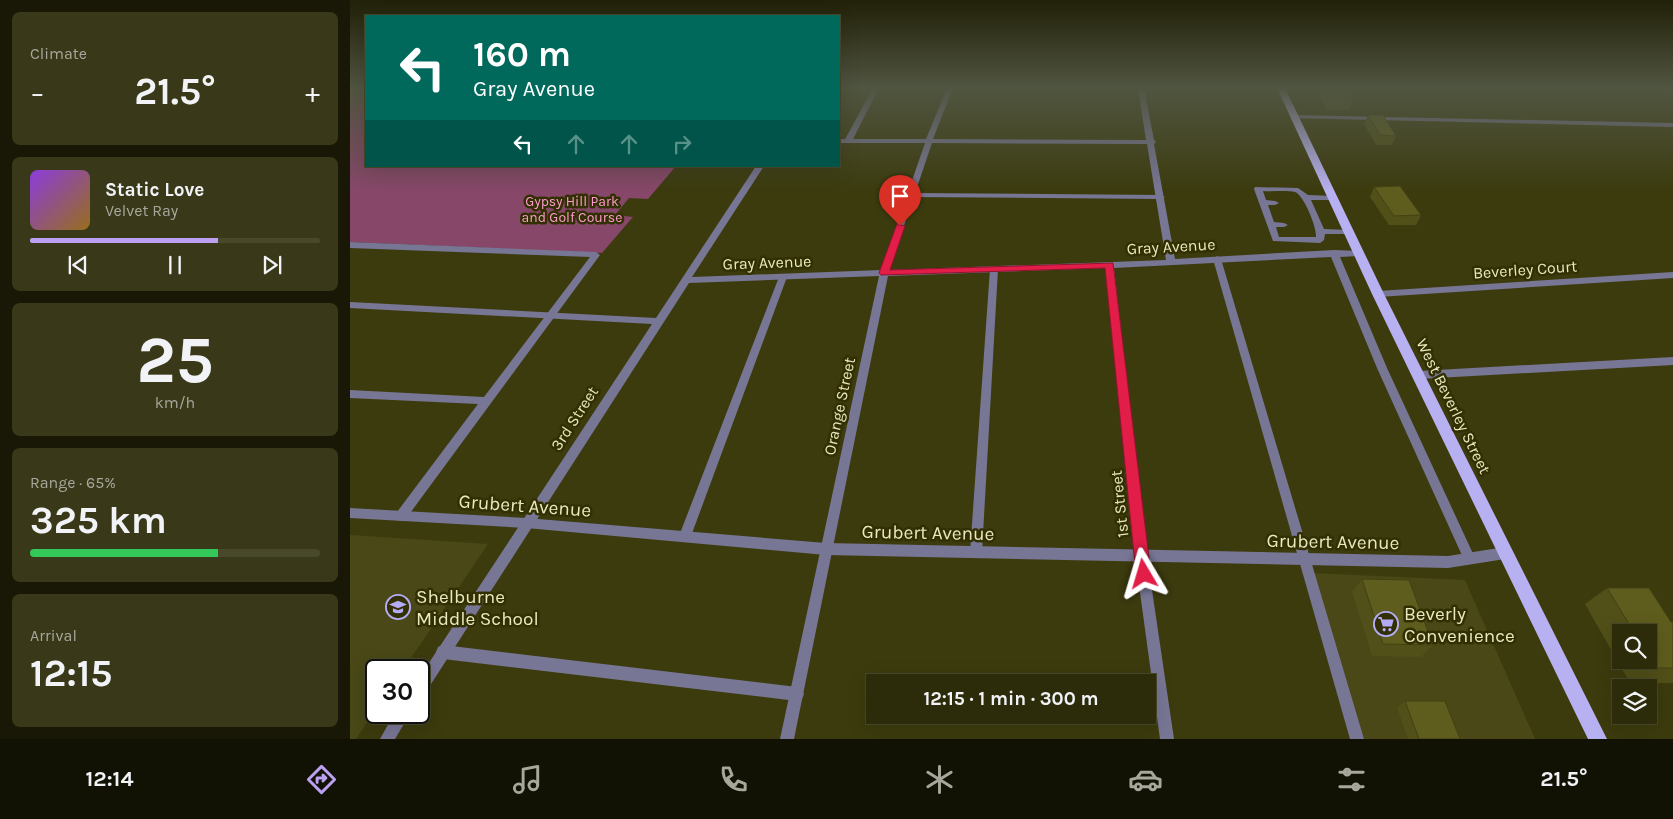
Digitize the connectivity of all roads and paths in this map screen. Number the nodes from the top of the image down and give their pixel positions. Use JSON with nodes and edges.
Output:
{"nodes":[{"id":1,"x":858,"y":122,"type":"edge"},
{"id":2,"x":936,"y":122,"type":"edge"},
{"id":3,"x":1148,"y":122,"type":"edge"},
{"id":4,"x":1296,"y":122,"type":"edge"},
{"id":5,"x":1554,"y":122,"type":"edge"},
{"id":6,"x":1673,"y":125,"type":"edge"},
{"id":7,"x":840,"y":140,"type":"edge"},
{"id":8,"x":848,"y":141,"type":"junction"},
{"id":9,"x":929,"y":141,"type":"junction"},
{"id":10,"x":1152,"y":142,"type":"junction"},
{"id":11,"x":759,"y":167,"type":"edge"},
{"id":12,"x":911,"y":195,"type":"junction"},
{"id":13,"x":1161,"y":197,"type":"junction"},
{"id":14,"x":1332,"y":198,"type":"junction"},
{"id":15,"x":1305,"y":201,"type":"junction"},
{"id":16,"x":1263,"y":202,"type":"junction"},
{"id":17,"x":1275,"y":202,"type":"dead end"},
{"id":18,"x":1270,"y":224,"type":"junction"},
{"id":19,"x":1284,"y":225,"type":"dead end"},
{"id":20,"x":1309,"y":225,"type":"dead end"},
{"id":21,"x":1320,"y":228,"type":"junction"},
{"id":22,"x":1348,"y":232,"type":"junction"},
{"id":23,"x":1276,"y":239,"type":"junction"},
{"id":24,"x":350,"y":245,"type":"edge"},
{"id":25,"x":1334,"y":253,"type":"junction"},
{"id":26,"x":1358,"y":253,"type":"junction"},
{"id":27,"x":1282,"y":255,"type":"junction"},
{"id":28,"x":1217,"y":259,"type":"junction"},
{"id":29,"x":1171,"y":262,"type":"junction"},
{"id":30,"x":1109,"y":265,"type":"junction"},
{"id":31,"x":994,"y":269,"type":"junction"},
{"id":32,"x":884,"y":273,"type":"junction"},
{"id":33,"x":1673,"y":275,"type":"edge"},
{"id":34,"x":783,"y":277,"type":"junction"},
{"id":35,"x":685,"y":280,"type":"junction"},
{"id":36,"x":1378,"y":294,"type":"junction"},
{"id":37,"x":350,"y":304,"type":"edge"},
{"id":38,"x":552,"y":315,"type":"junction"},
{"id":39,"x":659,"y":321,"type":"junction"},
{"id":40,"x":1673,"y":361,"type":"edge"},
{"id":41,"x":1419,"y":374,"type":"junction"},
{"id":42,"x":350,"y":394,"type":"edge"},
{"id":43,"x":488,"y":401,"type":"junction"},
{"id":44,"x":350,"y":513,"type":"edge"},
{"id":45,"x":401,"y":516,"type":"junction"},
{"id":46,"x":526,"y":523,"type":"junction"},
{"id":47,"x":685,"y":536,"type":"junction"},
{"id":48,"x":826,"y":549,"type":"junction"},
{"id":49,"x":976,"y":552,"type":"junction"},
{"id":50,"x":1505,"y":553,"type":"junction"},
{"id":51,"x":1141,"y":556,"type":"junction"},
{"id":52,"x":1469,"y":558,"type":"junction"},
{"id":53,"x":1303,"y":560,"type":"junction"},
{"id":54,"x":443,"y":652,"type":"junction"},
{"id":55,"x":430,"y":673,"type":"edge"},
{"id":56,"x":797,"y":694,"type":"junction"},
{"id":57,"x":396,"y":724,"type":"edge"},
{"id":58,"x":387,"y":739,"type":"edge"},
{"id":59,"x":787,"y":739,"type":"edge"},
{"id":60,"x":1167,"y":739,"type":"edge"},
{"id":61,"x":1357,"y":739,"type":"edge"},
{"id":62,"x":1598,"y":739,"type":"edge"}],
"edges":[{"from":1,"to":8,"type":"street"},
{"from":2,"to":9,"type":"street","name":"Orange Street"},
{"from":3,"to":10,"type":"street"},
{"from":4,"to":14,"type":"main road","name":"West Beverley Street"},
{"from":5,"to":6,"type":"street"},
{"from":7,"to":8,"type":"street"},
{"from":8,"to":9,"type":"street"},
{"from":9,"to":10,"type":"street"},
{"from":9,"to":12,"type":"street","name":"Orange Street"},
{"from":10,"to":13,"type":"street"},
{"from":11,"to":35,"type":"street","name":"3rd Street"},
{"from":12,"to":13,"type":"street"},
{"from":12,"to":32,"type":"street","name":"Orange Street"},
{"from":13,"to":29,"type":"street"},
{"from":14,"to":15,"type":"street"},
{"from":14,"to":22,"type":"main road","name":"West Beverley Street"},
{"from":15,"to":16,"type":"street"},
{"from":15,"to":21,"type":"street"},
{"from":16,"to":17,"type":"street"},
{"from":16,"to":18,"type":"street"},
{"from":18,"to":19,"type":"street"},
{"from":18,"to":23,"type":"street"},
{"from":20,"to":21,"type":"street"},
{"from":21,"to":22,"type":"street"},
{"from":21,"to":23,"type":"street"},
{"from":22,"to":26,"type":"main road","name":"West Beverley Street"},
{"from":23,"to":27,"type":"street"},
{"from":24,"to":38,"type":"street"},
{"from":25,"to":26,"type":"street","name":"Gray Avenue"},
{"from":25,"to":27,"type":"street","name":"Gray Avenue"},
{"from":25,"to":52,"type":"street"},
{"from":26,"to":36,"type":"main road","name":"West Beverley Street"},
{"from":27,"to":28,"type":"street","name":"Gray Avenue"},
{"from":28,"to":29,"type":"street","name":"Gray Avenue"},
{"from":28,"to":53,"type":"street"},
{"from":29,"to":30,"type":"street","name":"Gray Avenue"},
{"from":30,"to":31,"type":"street","name":"Gray Avenue"},
{"from":30,"to":51,"type":"street","name":"1st Street"},
{"from":31,"to":32,"type":"street","name":"Gray Avenue"},
{"from":31,"to":49,"type":"street"},
{"from":32,"to":34,"type":"street","name":"Gray Avenue"},
{"from":32,"to":48,"type":"street","name":"Orange Street"},
{"from":33,"to":36,"type":"street","name":"Beverley Court"},
{"from":34,"to":35,"type":"street","name":"Gray Avenue"},
{"from":34,"to":47,"type":"street"},
{"from":35,"to":39,"type":"street","name":"3rd Street"},
{"from":36,"to":41,"type":"main road","name":"West Beverley Street"},
{"from":37,"to":38,"type":"street"},
{"from":38,"to":39,"type":"street"},
{"from":38,"to":43,"type":"street"},
{"from":39,"to":46,"type":"street","name":"3rd Street"},
{"from":40,"to":41,"type":"street"},
{"from":41,"to":50,"type":"main road","name":"West Beverley Street"},
{"from":42,"to":43,"type":"street"},
{"from":43,"to":45,"type":"street"},
{"from":44,"to":45,"type":"street","name":"Grubert Avenue"},
{"from":45,"to":46,"type":"street","name":"Grubert Avenue"},
{"from":46,"to":47,"type":"street","name":"Grubert Avenue"},
{"from":46,"to":54,"type":"street","name":"3rd Street"},
{"from":47,"to":48,"type":"street","name":"Grubert Avenue"},
{"from":48,"to":49,"type":"street","name":"Grubert Avenue"},
{"from":48,"to":56,"type":"street","name":"Orange Street"},
{"from":49,"to":51,"type":"street","name":"Grubert Avenue"},
{"from":50,"to":52,"type":"street","name":"Grubert Avenue"},
{"from":50,"to":62,"type":"main road","name":"West Beverley Street"},
{"from":51,"to":53,"type":"street","name":"Grubert Avenue"},
{"from":51,"to":60,"type":"street","name":"1st Street"},
{"from":52,"to":53,"type":"street","name":"Grubert Avenue"},
{"from":53,"to":61,"type":"street"},
{"from":54,"to":55,"type":"street","name":"3rd Street"},
{"from":54,"to":56,"type":"street"},
{"from":56,"to":59,"type":"street","name":"Orange Street"},
{"from":57,"to":58,"type":"street"}]}
